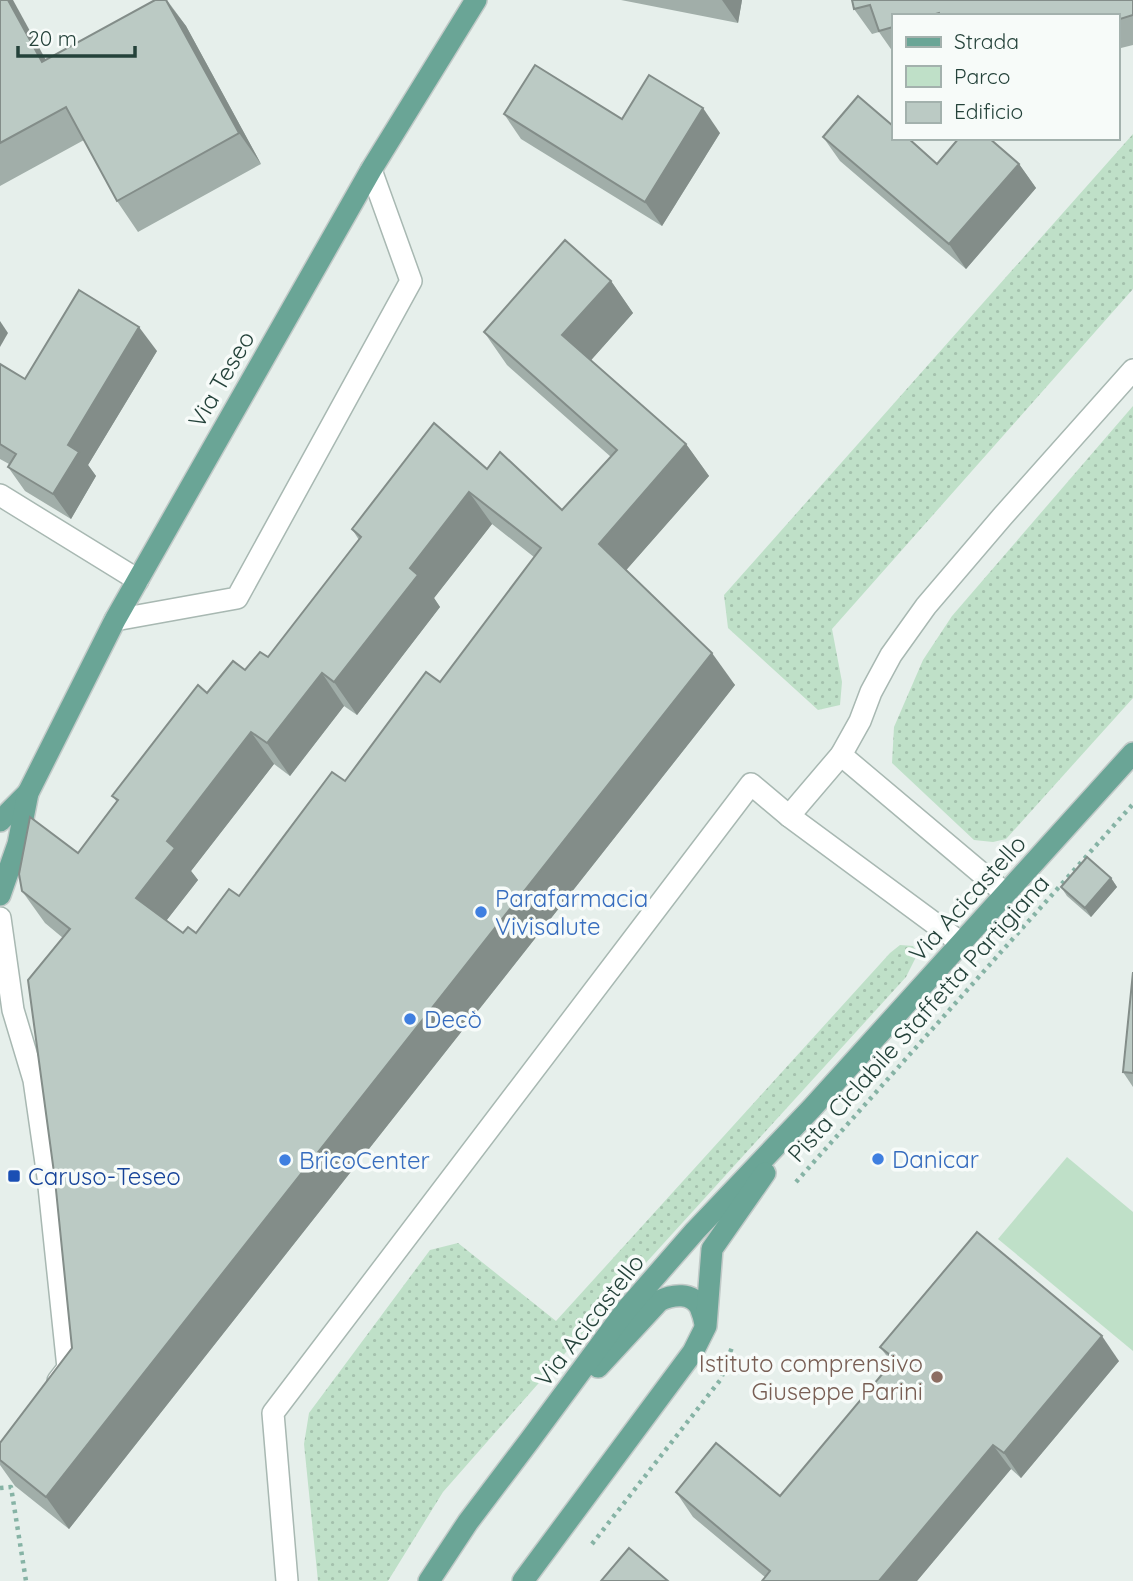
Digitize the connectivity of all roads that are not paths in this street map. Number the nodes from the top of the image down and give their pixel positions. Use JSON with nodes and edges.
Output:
{"nodes":[{"id":1,"x":476,"y":0,"type":"edge"},
{"id":2,"x":371,"y":170,"type":"junction"},
{"id":3,"x":1133,"y":370,"type":"edge"},
{"id":4,"x":0,"y":495,"type":"edge"},
{"id":5,"x":138,"y":580,"type":"junction"},
{"id":6,"x":115,"y":620,"type":"junction"},
{"id":7,"x":1133,"y":753,"type":"edge"},
{"id":8,"x":841,"y":755,"type":"junction"},
{"id":9,"x":29,"y":793,"type":"junction"},
{"id":10,"x":789,"y":816,"type":"junction"},
{"id":11,"x":0,"y":821,"type":"edge"},
{"id":12,"x":1006,"y":894,"type":"junction"},
{"id":13,"x":0,"y":895,"type":"edge"},
{"id":14,"x":0,"y":918,"type":"edge"},
{"id":15,"x":961,"y":943,"type":"junction"},
{"id":16,"x":811,"y":1109,"type":"junction"},
{"id":17,"x":706,"y":1326,"type":"junction"},
{"id":18,"x":45,"y":1398,"type":"edge"},
{"id":19,"x":530,"y":1440,"type":"junction"},
{"id":20,"x":287,"y":1581,"type":"edge"},
{"id":21,"x":429,"y":1581,"type":"edge"},
{"id":22,"x":523,"y":1581,"type":"edge"}],
"edges":[{"from":1,"to":2,"type":"main road","name":"Via Teseo"},
{"from":2,"to":5,"type":"main road","name":"Via Teseo"},
{"from":2,"to":6,"type":"street"},
{"from":3,"to":8,"type":"street"},
{"from":4,"to":5,"type":"street"},
{"from":5,"to":6,"type":"main road","name":"Via Teseo"},
{"from":6,"to":9,"type":"main road","name":"Via Teseo"},
{"from":7,"to":12,"type":"main road","name":"Via Acicastello"},
{"from":8,"to":10,"type":"street"},
{"from":8,"to":12,"type":"street"},
{"from":9,"to":11,"type":"main road"},
{"from":9,"to":13,"type":"main road"},
{"from":10,"to":15,"type":"street"},
{"from":10,"to":20,"type":"street"},
{"from":12,"to":15,"type":"main road","name":"Via Acicastello"},
{"from":14,"to":18,"type":"street"},
{"from":15,"to":16,"type":"main road","name":"Via Acicastello"},
{"from":16,"to":17,"type":"main road","name":"Via Acicastello"},
{"from":16,"to":19,"type":"main road","name":"Via Acicastello"},
{"from":17,"to":19,"type":"main road"},
{"from":17,"to":22,"type":"main road","name":"Via Acicastello"},
{"from":19,"to":21,"type":"main road","name":"Via Acicastello"}]}
